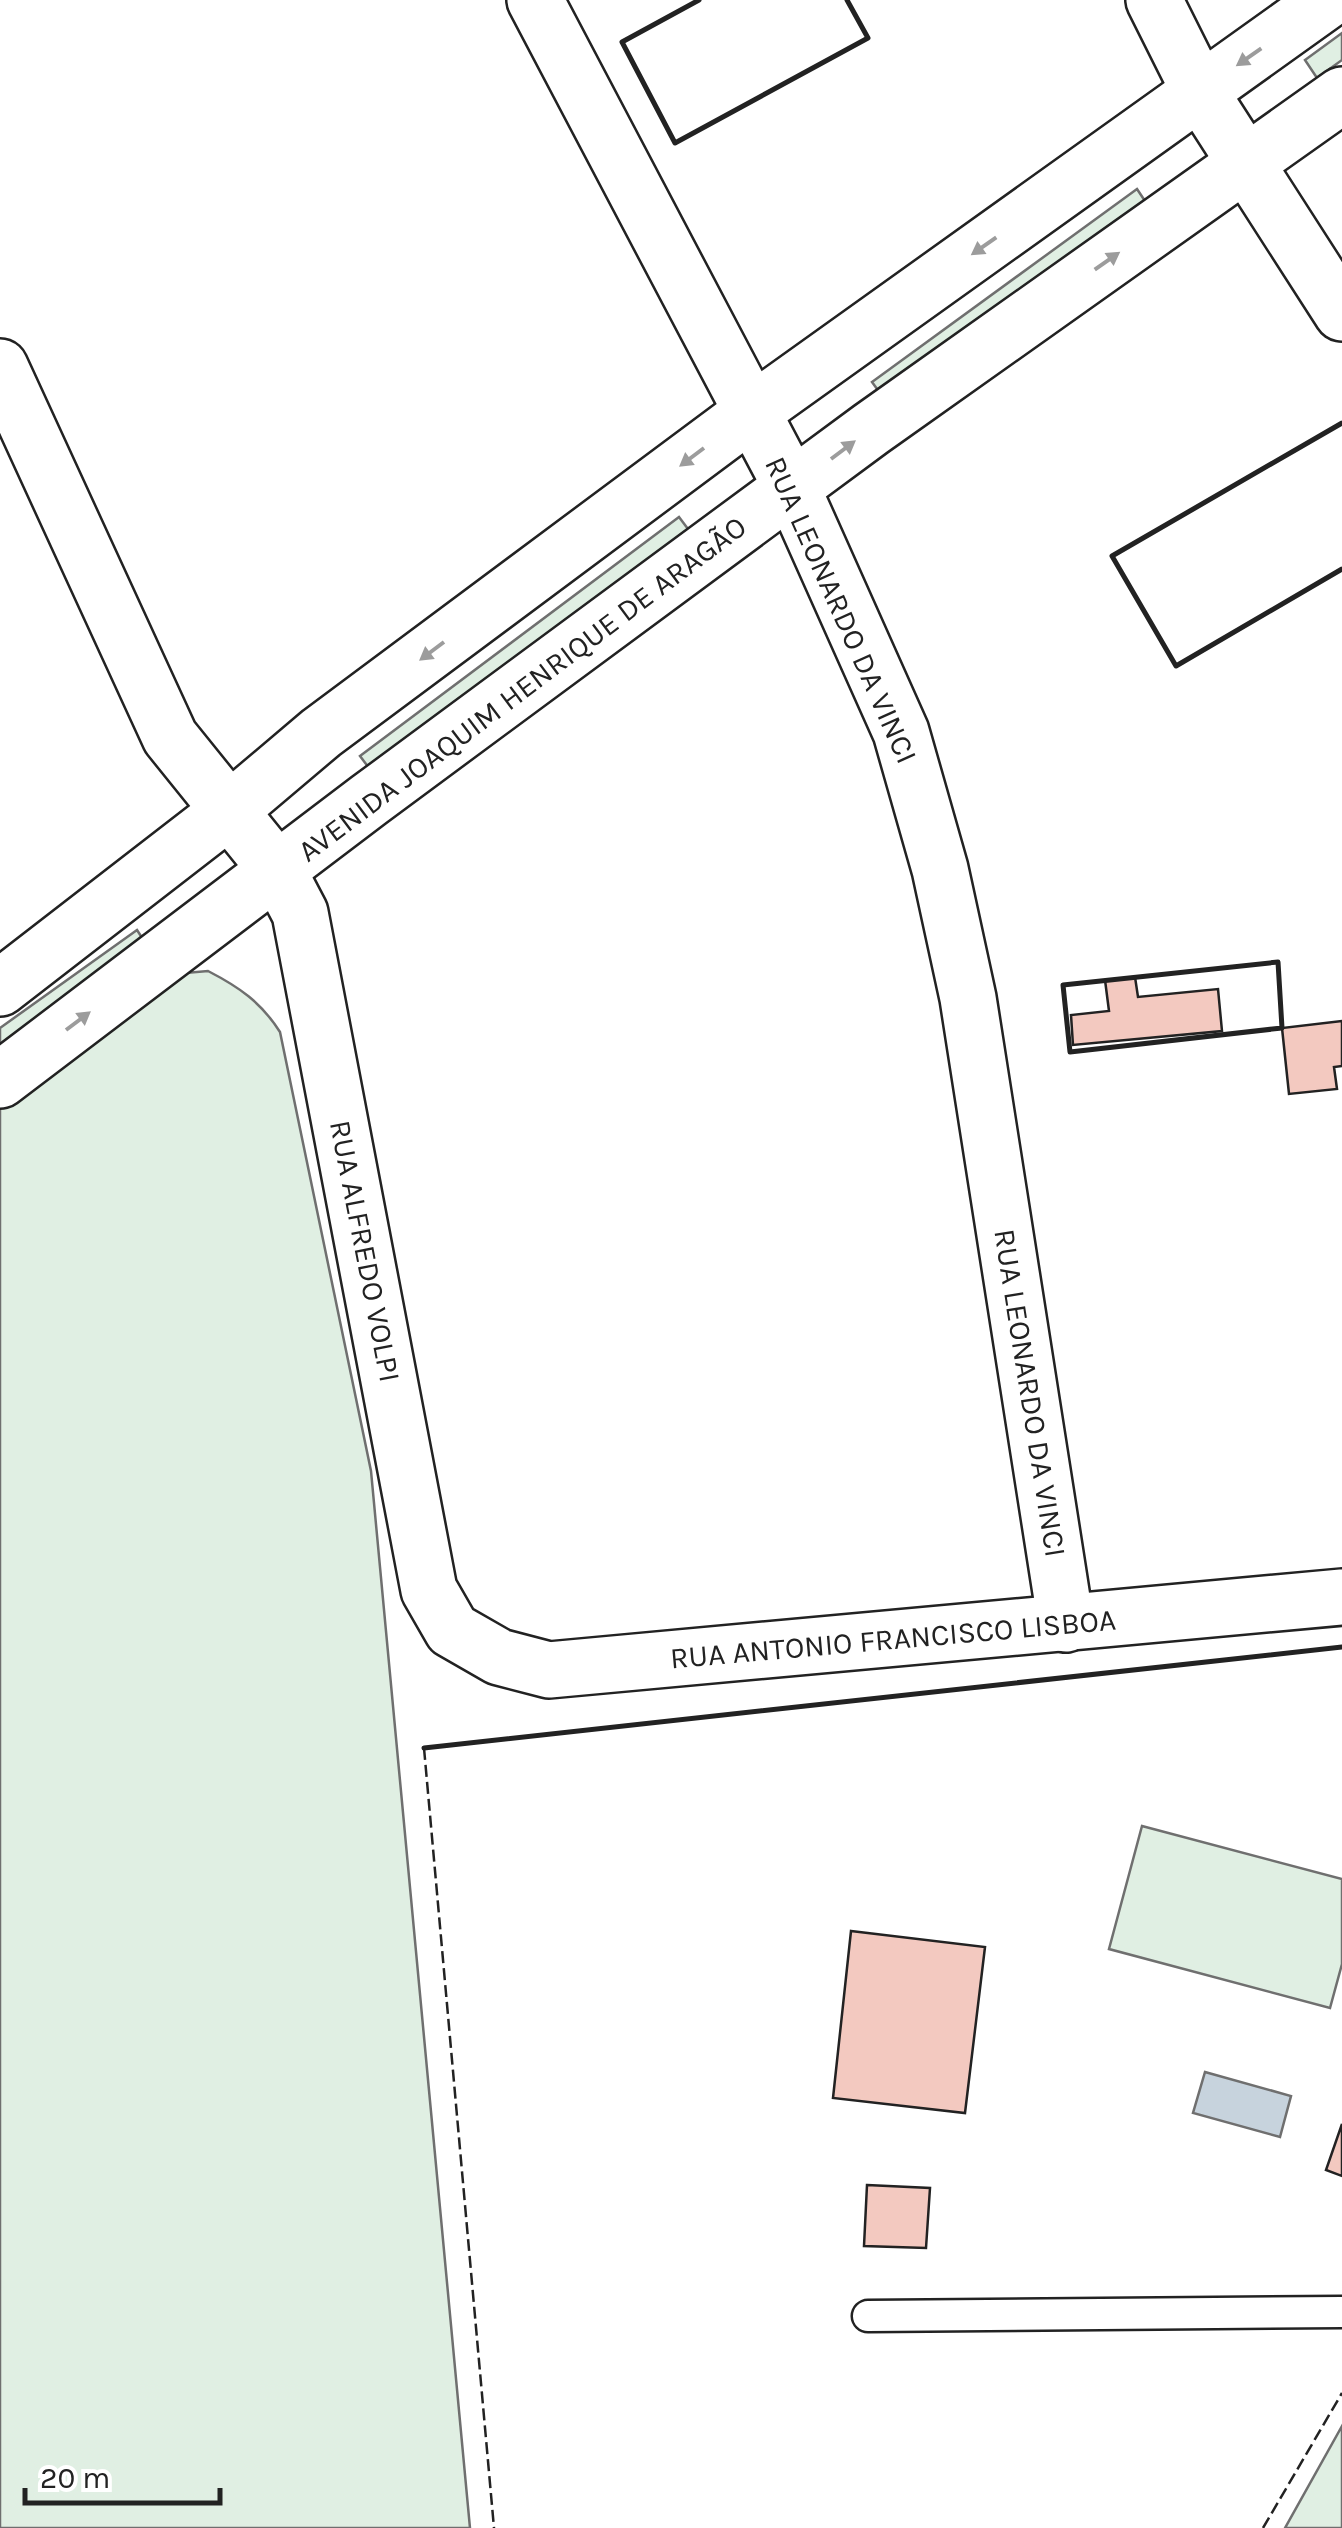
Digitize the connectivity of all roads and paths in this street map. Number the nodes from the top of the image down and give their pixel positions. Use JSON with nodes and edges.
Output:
{"nodes":[{"id":1,"x":535,"y":0,"type":"edge"},
{"id":2,"x":1154,"y":0,"type":"edge"},
{"id":3,"x":1328,"y":0,"type":"edge"},
{"id":4,"x":1200,"y":92,"type":"junction"},
{"id":5,"x":1342,"y":95,"type":"edge"},
{"id":6,"x":1246,"y":163,"type":"junction"},
{"id":7,"x":1342,"y":312,"type":"edge"},
{"id":8,"x":0,"y":366,"type":"edge"},
{"id":9,"x":752,"y":412,"type":"junction"},
{"id":10,"x":792,"y":488,"type":"junction"},
{"id":11,"x":230,"y":810,"type":"junction"},
{"id":12,"x":278,"y":871,"type":"junction"},
{"id":13,"x":0,"y":988,"type":"edge"},
{"id":14,"x":0,"y":1080,"type":"edge"},
{"id":15,"x":1342,"y":1597,"type":"edge"},
{"id":16,"x":1066,"y":1624,"type":"junction"},
{"id":17,"x":452,"y":1630,"type":"joint"},
{"id":18,"x":1342,"y":2312,"type":"edge"},
{"id":19,"x":868,"y":2316,"type":"dead end"}],
"edges":[{"from":1,"to":9,"type":"street","name":"RUA LEONARDO DA VINCI"},
{"from":2,"to":4,"type":"street"},
{"from":3,"to":4,"type":"street","one_way":true},
{"from":4,"to":6,"type":"street"},
{"from":4,"to":9,"type":"street","one_way":true},
{"from":5,"to":6,"type":"street","name":"AVENIDA JOAQUIM HENRIQUE DE ARAGÃO"},
{"from":6,"to":7,"type":"street"},
{"from":10,"to":6,"type":"street","name":"AVENIDA JOAQUIM HENRIQUE DE ARAGÃO","one_way":true},
{"from":8,"to":11,"type":"street","name":"RUA ALFREDO VOLPI"},
{"from":9,"to":10,"type":"street","name":"RUA LEONARDO DA VINCI"},
{"from":9,"to":11,"type":"street","one_way":true},
{"from":10,"to":12,"type":"street","name":"AVENIDA JOAQUIM HENRIQUE DE ARAGÃO"},
{"from":10,"to":16,"type":"street","name":"RUA LEONARDO DA VINCI"},
{"from":11,"to":12,"type":"street","name":"RUA ALFREDO VOLPI"},
{"from":11,"to":13,"type":"street"},
{"from":14,"to":12,"type":"street","name":"AVENIDA JOAQUIM HENRIQUE DE ARAGÃO","one_way":true},
{"from":12,"to":17,"type":"street","name":"RUA ALFREDO VOLPI"},
{"from":15,"to":16,"type":"street","name":"RUA ANTONIO FRANCISCO LISBOA"},
{"from":16,"to":17,"type":"street","name":"RUA ANTONIO FRANCISCO LISBOA"},
{"from":18,"to":19,"type":"lane"}]}
